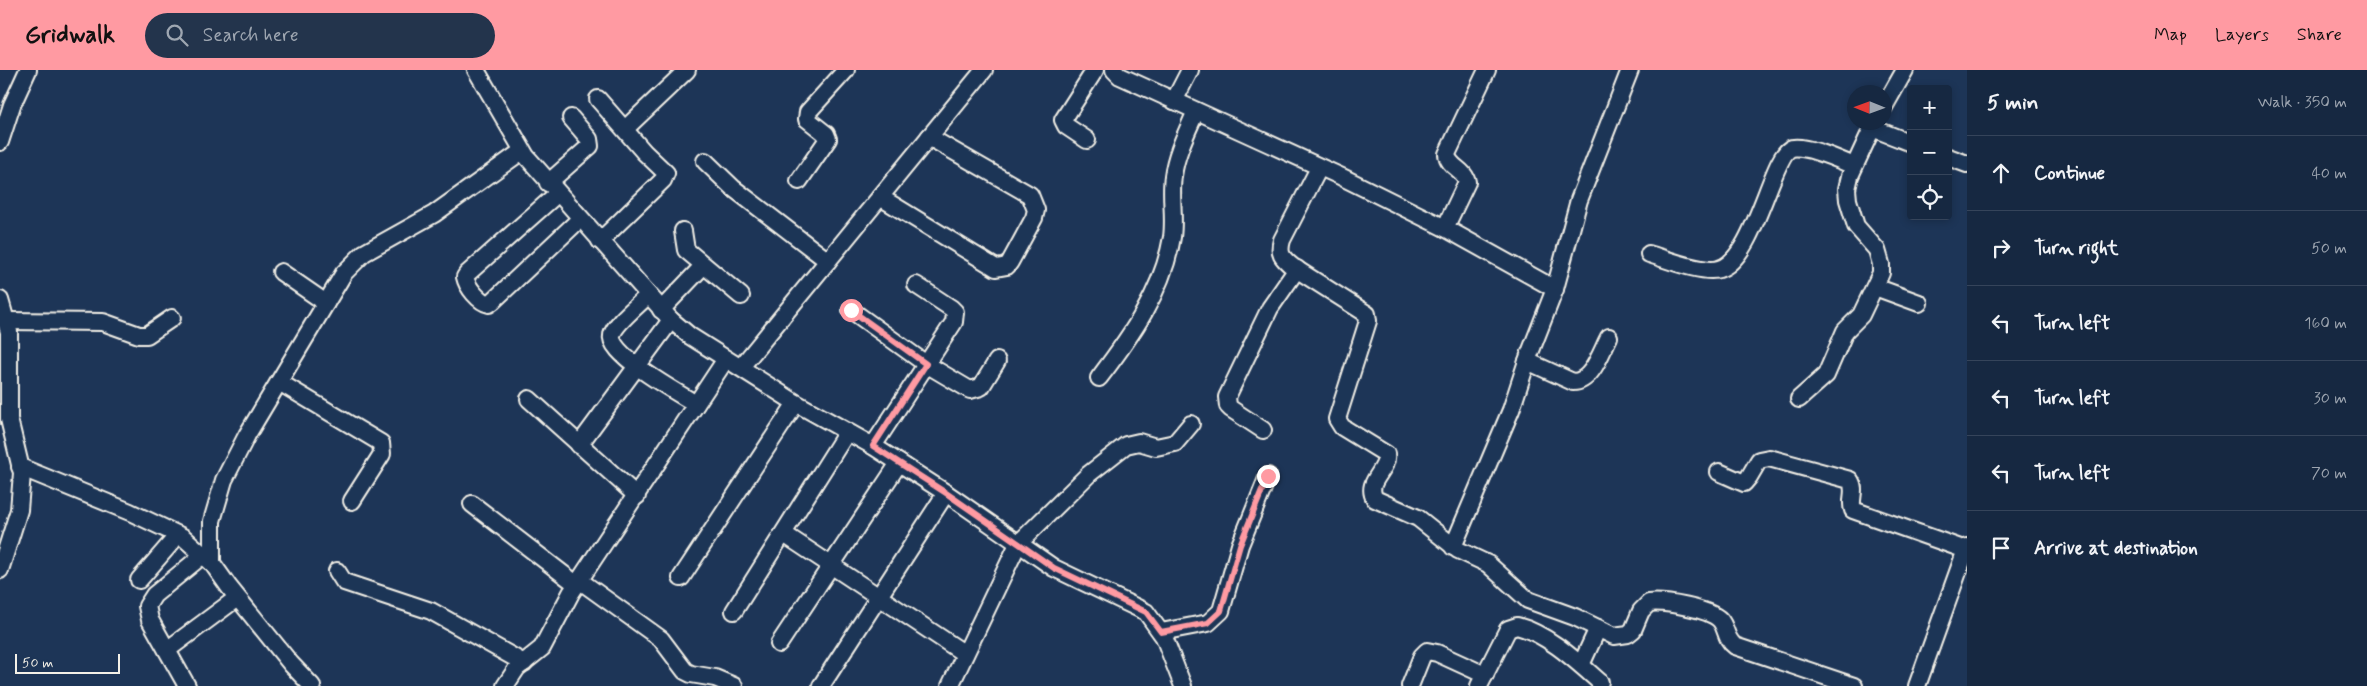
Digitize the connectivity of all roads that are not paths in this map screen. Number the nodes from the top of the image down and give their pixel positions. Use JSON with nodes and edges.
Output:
{"nodes":[{"id":1,"x":28,"y":70,"type":"edge"},
{"id":2,"x":476,"y":70,"type":"edge"},
{"id":3,"x":687,"y":70,"type":"edge"},
{"id":4,"x":846,"y":70,"type":"edge"},
{"id":5,"x":984,"y":70,"type":"edge"},
{"id":6,"x":1095,"y":70,"type":"edge"},
{"id":7,"x":1114,"y":70,"type":"edge"},
{"id":8,"x":1190,"y":70,"type":"edge"},
{"id":9,"x":1488,"y":70,"type":"edge"},
{"id":10,"x":1630,"y":70,"type":"edge"},
{"id":11,"x":1905,"y":70,"type":"edge"},
{"id":12,"x":1892,"y":93,"type":"edge"},
{"id":13,"x":598,"y":99,"type":"dead end"},
{"id":14,"x":1174,"y":101,"type":"junction"},
{"id":15,"x":1196,"y":111,"type":"junction"},
{"id":16,"x":571,"y":118,"type":"dead end"},
{"id":17,"x":625,"y":129,"type":"junction"},
{"id":18,"x":1872,"y":130,"type":"edge"},
{"id":19,"x":1884,"y":130,"type":"edge"},
{"id":20,"x":929,"y":137,"type":"junction"},
{"id":21,"x":1087,"y":140,"type":"dead end"},
{"id":22,"x":1907,"y":141,"type":"edge"},
{"id":23,"x":0,"y":142,"type":"edge"},
{"id":24,"x":522,"y":151,"type":"junction"},
{"id":25,"x":1952,"y":158,"type":"edge"},
{"id":26,"x":705,"y":161,"type":"dead end"},
{"id":27,"x":1967,"y":164,"type":"edge"},
{"id":28,"x":1854,"y":166,"type":"junction"},
{"id":29,"x":1320,"y":168,"type":"junction"},
{"id":30,"x":799,"y":181,"type":"dead end"},
{"id":31,"x":552,"y":189,"type":"junction"},
{"id":32,"x":880,"y":197,"type":"junction"},
{"id":33,"x":580,"y":219,"type":"junction"},
{"id":34,"x":1445,"y":228,"type":"junction"},
{"id":35,"x":683,"y":231,"type":"dead end"},
{"id":36,"x":600,"y":241,"type":"junction"},
{"id":37,"x":1649,"y":254,"type":"dead end"},
{"id":38,"x":828,"y":261,"type":"junction"},
{"id":39,"x":703,"y":266,"type":"junction"},
{"id":40,"x":1297,"y":269,"type":"junction"},
{"id":41,"x":280,"y":272,"type":"dead end"},
{"id":42,"x":916,"y":285,"type":"dead end"},
{"id":43,"x":1875,"y":287,"type":"junction"},
{"id":44,"x":1555,"y":289,"type":"junction"},
{"id":45,"x":648,"y":296,"type":"junction"},
{"id":46,"x":741,"y":296,"type":"dead end"},
{"id":47,"x":0,"y":300,"type":"edge"},
{"id":48,"x":326,"y":303,"type":"junction"},
{"id":49,"x":1919,"y":303,"type":"dead end"},
{"id":50,"x":851,"y":310,"type":"dead end"},
{"id":51,"x":666,"y":315,"type":"junction"},
{"id":52,"x":172,"y":318,"type":"dead end"},
{"id":53,"x":6,"y":321,"type":"junction"},
{"id":54,"x":1609,"y":338,"type":"dead end"},
{"id":55,"x":726,"y":359,"type":"junction"},
{"id":56,"x":997,"y":361,"type":"dead end"},
{"id":57,"x":1527,"y":361,"type":"junction"},
{"id":58,"x":926,"y":364,"type":"junction"},
{"id":59,"x":637,"y":366,"type":"junction"},
{"id":60,"x":741,"y":367,"type":"junction"},
{"id":61,"x":1099,"y":378,"type":"dead end"},
{"id":62,"x":279,"y":382,"type":"junction"},
{"id":63,"x":1800,"y":399,"type":"dead end"},
{"id":64,"x":529,"y":400,"type":"dead end"},
{"id":65,"x":696,"y":404,"type":"junction"},
{"id":66,"x":796,"y":404,"type":"junction"},
{"id":67,"x":1191,"y":424,"type":"dead end"},
{"id":68,"x":1263,"y":430,"type":"dead end"},
{"id":69,"x":847,"y":432,"type":"junction"},
{"id":70,"x":579,"y":445,"type":"junction"},
{"id":71,"x":873,"y":446,"type":"junction"},
{"id":72,"x":898,"y":462,"type":"junction"},
{"id":73,"x":20,"y":467,"type":"junction"},
{"id":74,"x":1719,"y":472,"type":"dead end"},
{"id":75,"x":1268,"y":476,"type":"dead end"},
{"id":76,"x":946,"y":493,"type":"junction"},
{"id":77,"x":637,"y":496,"type":"junction"},
{"id":78,"x":352,"y":500,"type":"dead end"},
{"id":79,"x":472,"y":504,"type":"dead end"},
{"id":80,"x":784,"y":534,"type":"junction"},
{"id":81,"x":178,"y":535,"type":"junction"},
{"id":82,"x":1018,"y":544,"type":"junction"},
{"id":83,"x":1453,"y":547,"type":"junction"},
{"id":84,"x":3,"y":548,"type":"edge"},
{"id":85,"x":1966,"y":549,"type":"edge"},
{"id":86,"x":208,"y":559,"type":"junction"},
{"id":87,"x":832,"y":566,"type":"junction"},
{"id":88,"x":0,"y":570,"type":"edge"},
{"id":89,"x":337,"y":571,"type":"dead end"},
{"id":90,"x":681,"y":578,"type":"dead end"},
{"id":91,"x":139,"y":580,"type":"dead end"},
{"id":92,"x":578,"y":582,"type":"junction"},
{"id":93,"x":237,"y":598,"type":"junction"},
{"id":94,"x":880,"y":598,"type":"junction"},
{"id":95,"x":734,"y":611,"type":"dead end"},
{"id":96,"x":1598,"y":628,"type":"junction"},
{"id":97,"x":1161,"y":632,"type":"junction"},
{"id":98,"x":779,"y":644,"type":"dead end"},
{"id":99,"x":167,"y":650,"type":"junction"},
{"id":100,"x":965,"y":654,"type":"junction"},
{"id":101,"x":524,"y":663,"type":"junction"},
{"id":102,"x":1581,"y":665,"type":"junction"},
{"id":103,"x":1482,"y":681,"type":"edge"},
{"id":104,"x":1600,"y":682,"type":"dead end"},
{"id":105,"x":187,"y":686,"type":"edge"},
{"id":106,"x":312,"y":686,"type":"edge"},
{"id":107,"x":505,"y":686,"type":"edge"},
{"id":108,"x":734,"y":686,"type":"edge"},
{"id":109,"x":821,"y":686,"type":"edge"},
{"id":110,"x":950,"y":686,"type":"edge"},
{"id":111,"x":1182,"y":686,"type":"edge"},
{"id":112,"x":1410,"y":686,"type":"edge"},
{"id":113,"x":1854,"y":686,"type":"edge"},
{"id":114,"x":1917,"y":686,"type":"edge"}],
"edges":[{"from":1,"to":23,"type":"street"},
{"from":2,"to":24,"type":"street"},
{"from":3,"to":17,"type":"street"},
{"from":4,"to":30,"type":"street"},
{"from":5,"to":20,"type":"street"},
{"from":6,"to":21,"type":"street"},
{"from":7,"to":14,"type":"street"},
{"from":8,"to":14,"type":"street"},
{"from":9,"to":34,"type":"street"},
{"from":10,"to":44,"type":"street"},
{"from":11,"to":12,"type":"street"},
{"from":13,"to":17,"type":"street"},
{"from":14,"to":15,"type":"street"},
{"from":15,"to":29,"type":"street"},
{"from":15,"to":61,"type":"street"},
{"from":16,"to":31,"type":"street"},
{"from":17,"to":36,"type":"street"},
{"from":18,"to":28,"type":"street"},
{"from":19,"to":22,"type":"street"},
{"from":20,"to":32,"type":"street"},
{"from":20,"to":32,"type":"street"},
{"from":24,"to":31,"type":"street"},
{"from":24,"to":48,"type":"street"},
{"from":25,"to":27,"type":"street"},
{"from":26,"to":38,"type":"street"},
{"from":28,"to":37,"type":"street"},
{"from":28,"to":43,"type":"street"},
{"from":29,"to":34,"type":"street"},
{"from":29,"to":40,"type":"street"},
{"from":31,"to":33,"type":"street"},
{"from":31,"to":33,"type":"street"},
{"from":32,"to":38,"type":"street"},
{"from":33,"to":36,"type":"street"},
{"from":34,"to":44,"type":"street"},
{"from":35,"to":39,"type":"street"},
{"from":36,"to":45,"type":"street"},
{"from":38,"to":60,"type":"street"},
{"from":39,"to":46,"type":"street"},
{"from":39,"to":51,"type":"street"},
{"from":40,"to":68,"type":"street"},
{"from":40,"to":83,"type":"street"},
{"from":41,"to":48,"type":"street"},
{"from":42,"to":58,"type":"street"},
{"from":43,"to":49,"type":"street"},
{"from":43,"to":63,"type":"street"},
{"from":44,"to":57,"type":"street"},
{"from":45,"to":51,"type":"street"},
{"from":45,"to":59,"type":"street"},
{"from":47,"to":53,"type":"street"},
{"from":48,"to":62,"type":"street"},
{"from":50,"to":58,"type":"street"},
{"from":51,"to":55,"type":"street"},
{"from":51,"to":59,"type":"street"},
{"from":52,"to":53,"type":"street"},
{"from":53,"to":73,"type":"street"},
{"from":54,"to":57,"type":"street"},
{"from":55,"to":60,"type":"street"},
{"from":55,"to":65,"type":"street"},
{"from":56,"to":58,"type":"street"},
{"from":57,"to":83,"type":"street"},
{"from":58,"to":71,"type":"street"},
{"from":59,"to":65,"type":"street"},
{"from":59,"to":70,"type":"street"},
{"from":60,"to":66,"type":"street"},
{"from":62,"to":78,"type":"street"},
{"from":62,"to":86,"type":"street"},
{"from":64,"to":70,"type":"street"},
{"from":65,"to":77,"type":"street"},
{"from":66,"to":69,"type":"street"},
{"from":66,"to":90,"type":"street"},
{"from":67,"to":82,"type":"street"},
{"from":69,"to":71,"type":"street"},
{"from":69,"to":80,"type":"street"},
{"from":70,"to":77,"type":"street"},
{"from":71,"to":72,"type":"street"},
{"from":72,"to":76,"type":"street"},
{"from":72,"to":87,"type":"street"},
{"from":73,"to":81,"type":"street"},
{"from":73,"to":84,"type":"street"},
{"from":74,"to":85,"type":"street"},
{"from":75,"to":97,"type":"street"},
{"from":76,"to":82,"type":"street"},
{"from":76,"to":94,"type":"street"},
{"from":77,"to":92,"type":"street"},
{"from":79,"to":92,"type":"street"},
{"from":80,"to":87,"type":"street"},
{"from":80,"to":95,"type":"street"},
{"from":81,"to":86,"type":"street"},
{"from":81,"to":91,"type":"street"},
{"from":82,"to":97,"type":"street"},
{"from":82,"to":100,"type":"street"},
{"from":83,"to":96,"type":"street"},
{"from":84,"to":88,"type":"street"},
{"from":85,"to":114,"type":"street"},
{"from":86,"to":93,"type":"street"},
{"from":86,"to":99,"type":"street"},
{"from":87,"to":94,"type":"street"},
{"from":87,"to":98,"type":"street"},
{"from":89,"to":101,"type":"street"},
{"from":92,"to":101,"type":"street"},
{"from":92,"to":108,"type":"street"},
{"from":93,"to":99,"type":"street"},
{"from":93,"to":106,"type":"street"},
{"from":94,"to":100,"type":"street"},
{"from":94,"to":109,"type":"street"},
{"from":96,"to":102,"type":"street"},
{"from":96,"to":113,"type":"street"},
{"from":97,"to":111,"type":"street"},
{"from":99,"to":105,"type":"street"},
{"from":100,"to":110,"type":"street"},
{"from":101,"to":107,"type":"street"},
{"from":102,"to":103,"type":"street"},
{"from":102,"to":104,"type":"street"},
{"from":103,"to":112,"type":"street"}]}
